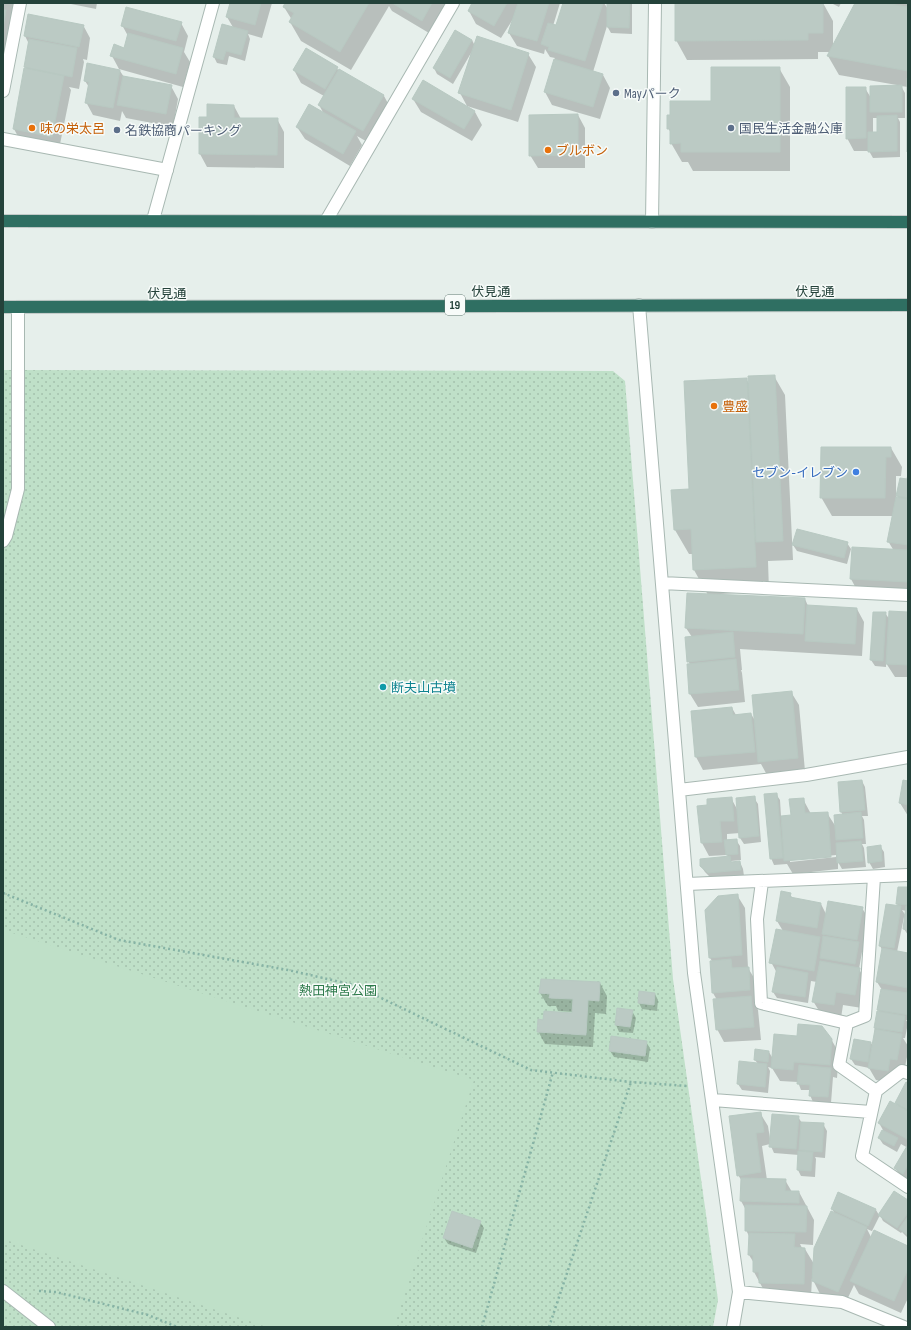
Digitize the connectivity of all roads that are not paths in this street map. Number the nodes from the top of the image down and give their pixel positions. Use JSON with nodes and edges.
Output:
{"nodes":[{"id":1,"x":20,"y":3,"type":"edge"},
{"id":2,"x":213,"y":3,"type":"edge"},
{"id":3,"x":453,"y":3,"type":"edge"},
{"id":4,"x":655,"y":3,"type":"edge"},
{"id":5,"x":3,"y":91,"type":"edge"},
{"id":6,"x":3,"y":139,"type":"edge"},
{"id":7,"x":167,"y":170,"type":"junction"},
{"id":8,"x":153,"y":220,"type":"junction"},
{"id":9,"x":3,"y":221,"type":"edge"},
{"id":10,"x":326,"y":221,"type":"junction"},
{"id":11,"x":652,"y":222,"type":"junction"},
{"id":12,"x":908,"y":222,"type":"edge"},
{"id":13,"x":639,"y":305,"type":"junction"},
{"id":14,"x":908,"y":305,"type":"edge"},
{"id":15,"x":3,"y":307,"type":"edge"},
{"id":16,"x":18,"y":307,"type":"junction"},
{"id":17,"x":3,"y":541,"type":"edge"},
{"id":18,"x":662,"y":583,"type":"junction"},
{"id":19,"x":908,"y":595,"type":"edge"},
{"id":20,"x":908,"y":757,"type":"edge"},
{"id":21,"x":679,"y":790,"type":"junction"},
{"id":22,"x":908,"y":876,"type":"edge"},
{"id":23,"x":874,"y":877,"type":"junction"},
{"id":24,"x":762,"y":882,"type":"junction"},
{"id":25,"x":687,"y":884,"type":"junction"},
{"id":26,"x":846,"y":1023,"type":"junction"},
{"id":27,"x":908,"y":1073,"type":"edge"},
{"id":28,"x":876,"y":1091,"type":"junction"},
{"id":29,"x":713,"y":1100,"type":"junction"},
{"id":30,"x":871,"y":1112,"type":"junction"},
{"id":31,"x":908,"y":1187,"type":"edge"},
{"id":32,"x":3,"y":1291,"type":"edge"},
{"id":33,"x":739,"y":1292,"type":"junction"},
{"id":34,"x":49,"y":1326,"type":"edge"},
{"id":35,"x":733,"y":1327,"type":"edge"},
{"id":36,"x":904,"y":1327,"type":"edge"}],
"edges":[{"from":1,"to":5,"type":"street"},
{"from":2,"to":7,"type":"street"},
{"from":3,"to":10,"type":"street"},
{"from":4,"to":11,"type":"street"},
{"from":6,"to":7,"type":"street"},
{"from":7,"to":8,"type":"street"},
{"from":8,"to":9,"type":"highway"},
{"from":8,"to":10,"type":"highway"},
{"from":10,"to":11,"type":"highway"},
{"from":11,"to":12,"type":"highway"},
{"from":13,"to":14,"type":"highway","name":"伏見通","number":"19"},
{"from":13,"to":16,"type":"highway","name":"伏見通","number":"19"},
{"from":13,"to":18,"type":"street"},
{"from":15,"to":16,"type":"highway","name":"伏見通","number":"19"},
{"from":16,"to":17,"type":"street"},
{"from":18,"to":19,"type":"street"},
{"from":18,"to":21,"type":"street"},
{"from":20,"to":21,"type":"street"},
{"from":21,"to":25,"type":"street"},
{"from":22,"to":23,"type":"street"},
{"from":23,"to":24,"type":"street"},
{"from":23,"to":26,"type":"street"},
{"from":24,"to":25,"type":"street"},
{"from":24,"to":26,"type":"street"},
{"from":25,"to":29,"type":"street"},
{"from":26,"to":28,"type":"street"},
{"from":27,"to":28,"type":"street"},
{"from":28,"to":30,"type":"street"},
{"from":29,"to":30,"type":"street"},
{"from":29,"to":33,"type":"street"},
{"from":30,"to":31,"type":"street"},
{"from":32,"to":34,"type":"street"},
{"from":33,"to":35,"type":"street"},
{"from":33,"to":36,"type":"street"}]}
